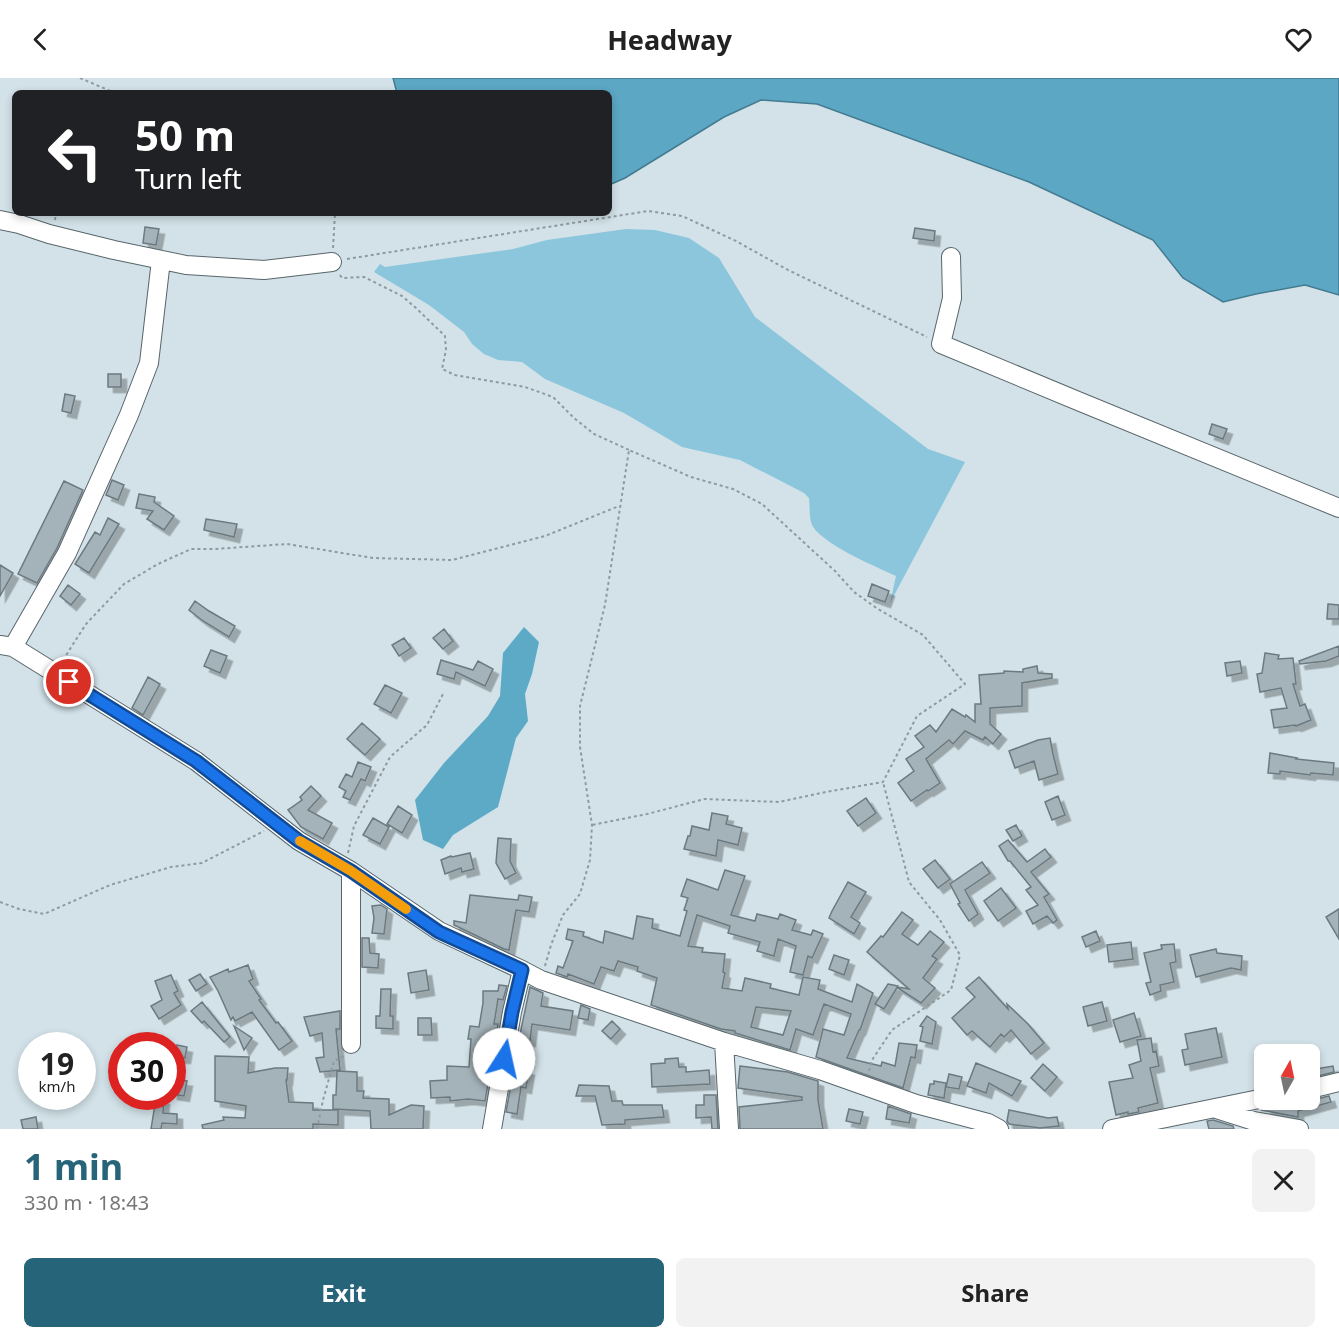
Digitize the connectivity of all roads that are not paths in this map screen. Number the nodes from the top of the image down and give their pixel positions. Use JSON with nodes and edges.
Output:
{"nodes":[{"id":1,"x":0,"y":220,"type":"edge"},
{"id":2,"x":951,"y":257,"type":"dead end"},
{"id":3,"x":161,"y":260,"type":"junction"},
{"id":4,"x":332,"y":262,"type":"road end"},
{"id":5,"x":1339,"y":508,"type":"edge"},
{"id":6,"x":7,"y":646,"type":"edge"},
{"id":7,"x":348,"y":869,"type":"junction"},
{"id":8,"x":522,"y":970,"type":"junction"},
{"id":9,"x":724,"y":1042,"type":"junction"},
{"id":10,"x":351,"y":1044,"type":"road end"},
{"id":11,"x":1339,"y":1082,"type":"edge"},
{"id":12,"x":1320,"y":1087,"type":"edge"},
{"id":13,"x":1254,"y":1100,"type":"edge"},
{"id":14,"x":1215,"y":1108,"type":"junction"},
{"id":15,"x":492,"y":1129,"type":"edge"},
{"id":16,"x":729,"y":1129,"type":"edge"},
{"id":17,"x":999,"y":1129,"type":"edge"},
{"id":18,"x":1112,"y":1129,"type":"edge"},
{"id":19,"x":1299,"y":1129,"type":"edge"}],
"edges":[{"from":1,"to":3,"type":"street"},
{"from":2,"to":5,"type":"street"},
{"from":3,"to":4,"type":"street"},
{"from":3,"to":6,"type":"street"},
{"from":6,"to":7,"type":"street"},
{"from":7,"to":8,"type":"street"},
{"from":7,"to":10,"type":"street"},
{"from":8,"to":9,"type":"street"},
{"from":8,"to":15,"type":"street"},
{"from":9,"to":16,"type":"street"},
{"from":9,"to":17,"type":"street"},
{"from":11,"to":12,"type":"street"},
{"from":13,"to":14,"type":"street"},
{"from":14,"to":18,"type":"street"},
{"from":14,"to":19,"type":"street"}]}
